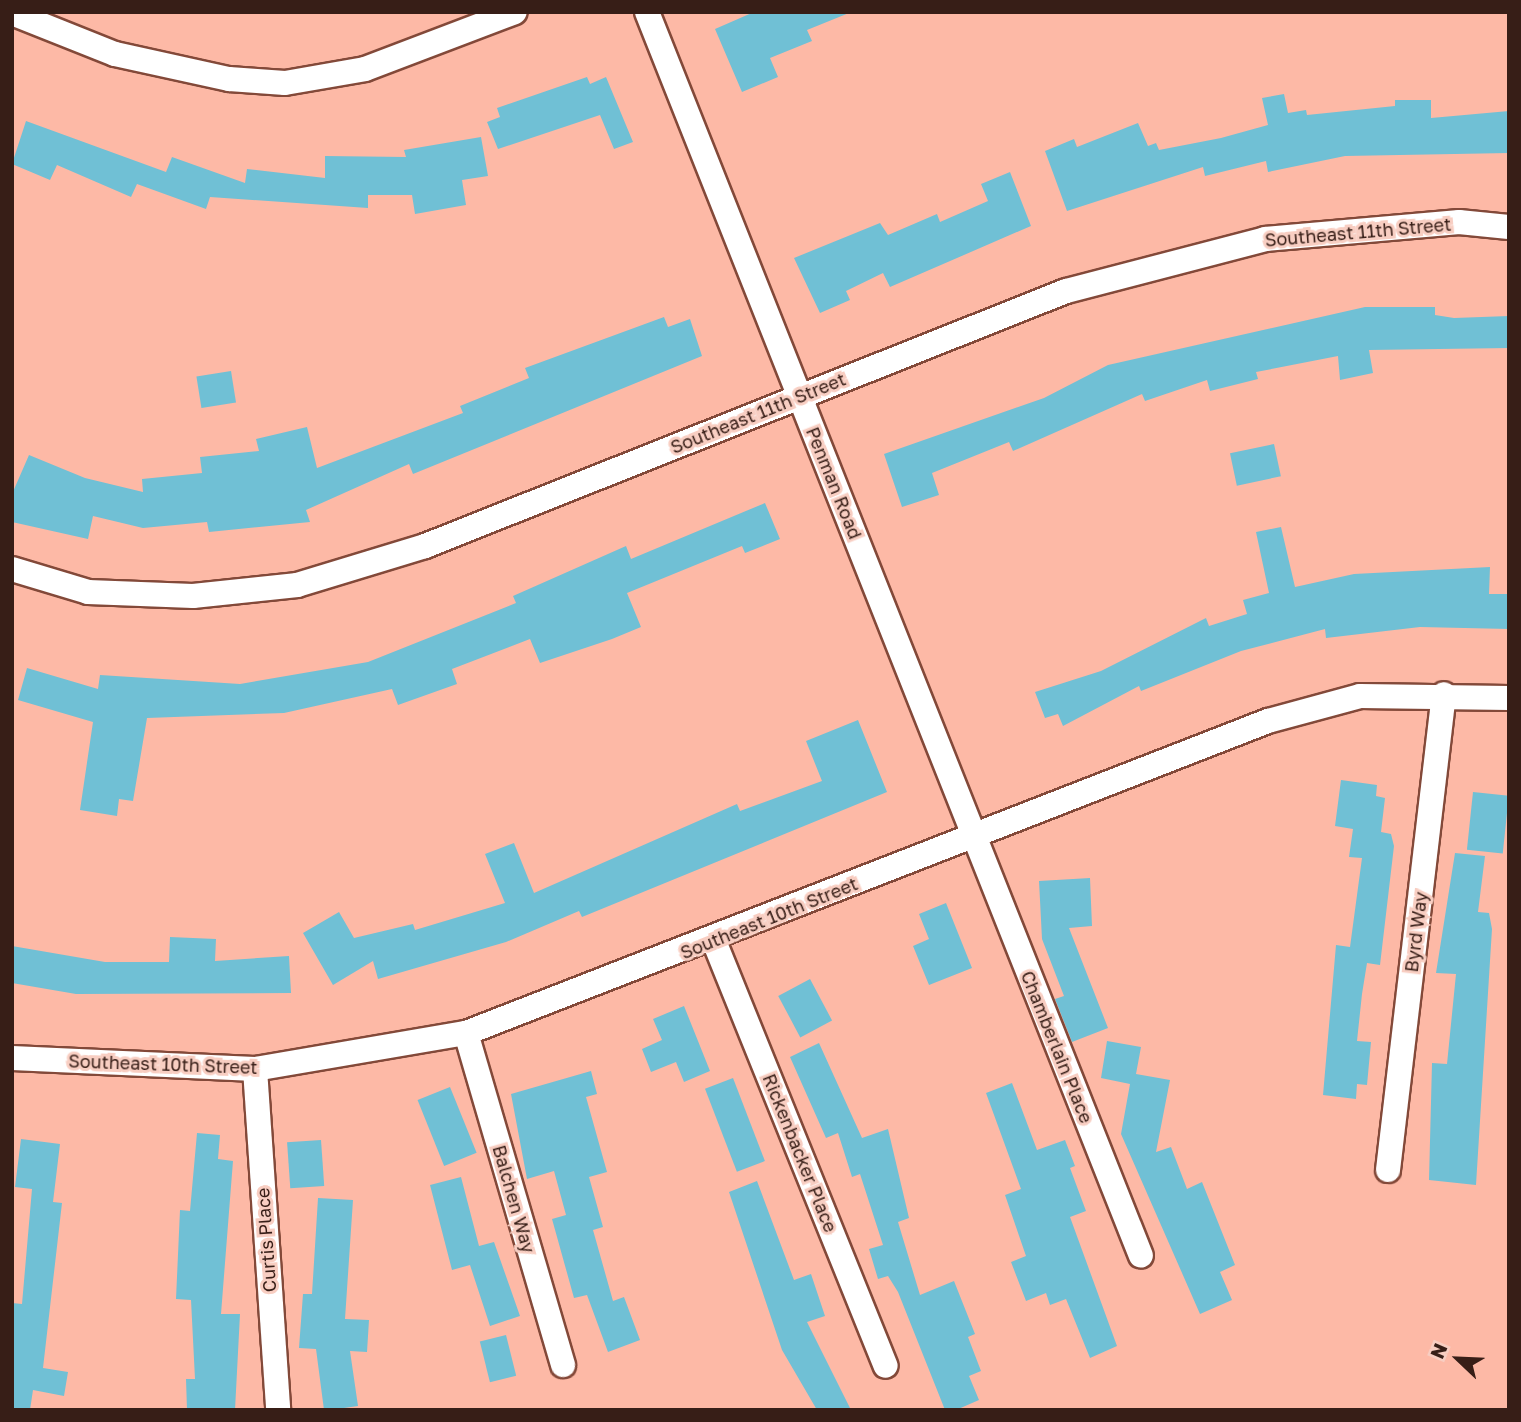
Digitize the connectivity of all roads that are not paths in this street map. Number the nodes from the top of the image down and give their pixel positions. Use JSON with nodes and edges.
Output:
{"nodes":[{"id":1,"x":514,"y":12,"type":"edge"},
{"id":2,"x":647,"y":12,"type":"edge"},
{"id":3,"x":12,"y":13,"type":"edge"},
{"id":4,"x":1509,"y":227,"type":"edge"},
{"id":5,"x":799,"y":396,"type":"junction"},
{"id":6,"x":12,"y":569,"type":"edge"},
{"id":7,"x":1444,"y":694,"type":"junction"},
{"id":8,"x":1509,"y":698,"type":"edge"},
{"id":9,"x":974,"y":837,"type":"junction"},
{"id":10,"x":714,"y":941,"type":"junction"},
{"id":11,"x":466,"y":1033,"type":"junction"},
{"id":12,"x":12,"y":1058,"type":"edge"},
{"id":13,"x":255,"y":1069,"type":"junction"},
{"id":14,"x":1388,"y":1170,"type":"dead end"},
{"id":15,"x":1141,"y":1256,"type":"dead end"},
{"id":16,"x":563,"y":1365,"type":"dead end"},
{"id":17,"x":886,"y":1366,"type":"dead end"},
{"id":18,"x":278,"y":1410,"type":"edge"}],
"edges":[{"from":1,"to":3,"type":"street"},
{"from":2,"to":5,"type":"street","name":"Penman Road"},
{"from":4,"to":5,"type":"street","name":"Southeast 11th Street"},
{"from":5,"to":6,"type":"street","name":"Southeast 11th Street"},
{"from":5,"to":9,"type":"street","name":"Penman Road"},
{"from":7,"to":8,"type":"street","name":"Southeast 10th Street"},
{"from":7,"to":9,"type":"street","name":"Southeast 10th Street"},
{"from":7,"to":14,"type":"street","name":"Byrd Way"},
{"from":9,"to":10,"type":"street","name":"Southeast 10th Street"},
{"from":9,"to":15,"type":"street","name":"Chamberlain Place"},
{"from":10,"to":11,"type":"street","name":"Southeast 10th Street"},
{"from":10,"to":17,"type":"street","name":"Rickenbacker Place"},
{"from":11,"to":13,"type":"street","name":"Southeast 10th Street"},
{"from":11,"to":16,"type":"street","name":"Balchen Way"},
{"from":12,"to":13,"type":"street","name":"Southeast 10th Street"},
{"from":13,"to":18,"type":"street","name":"Curtis Place"}]}
